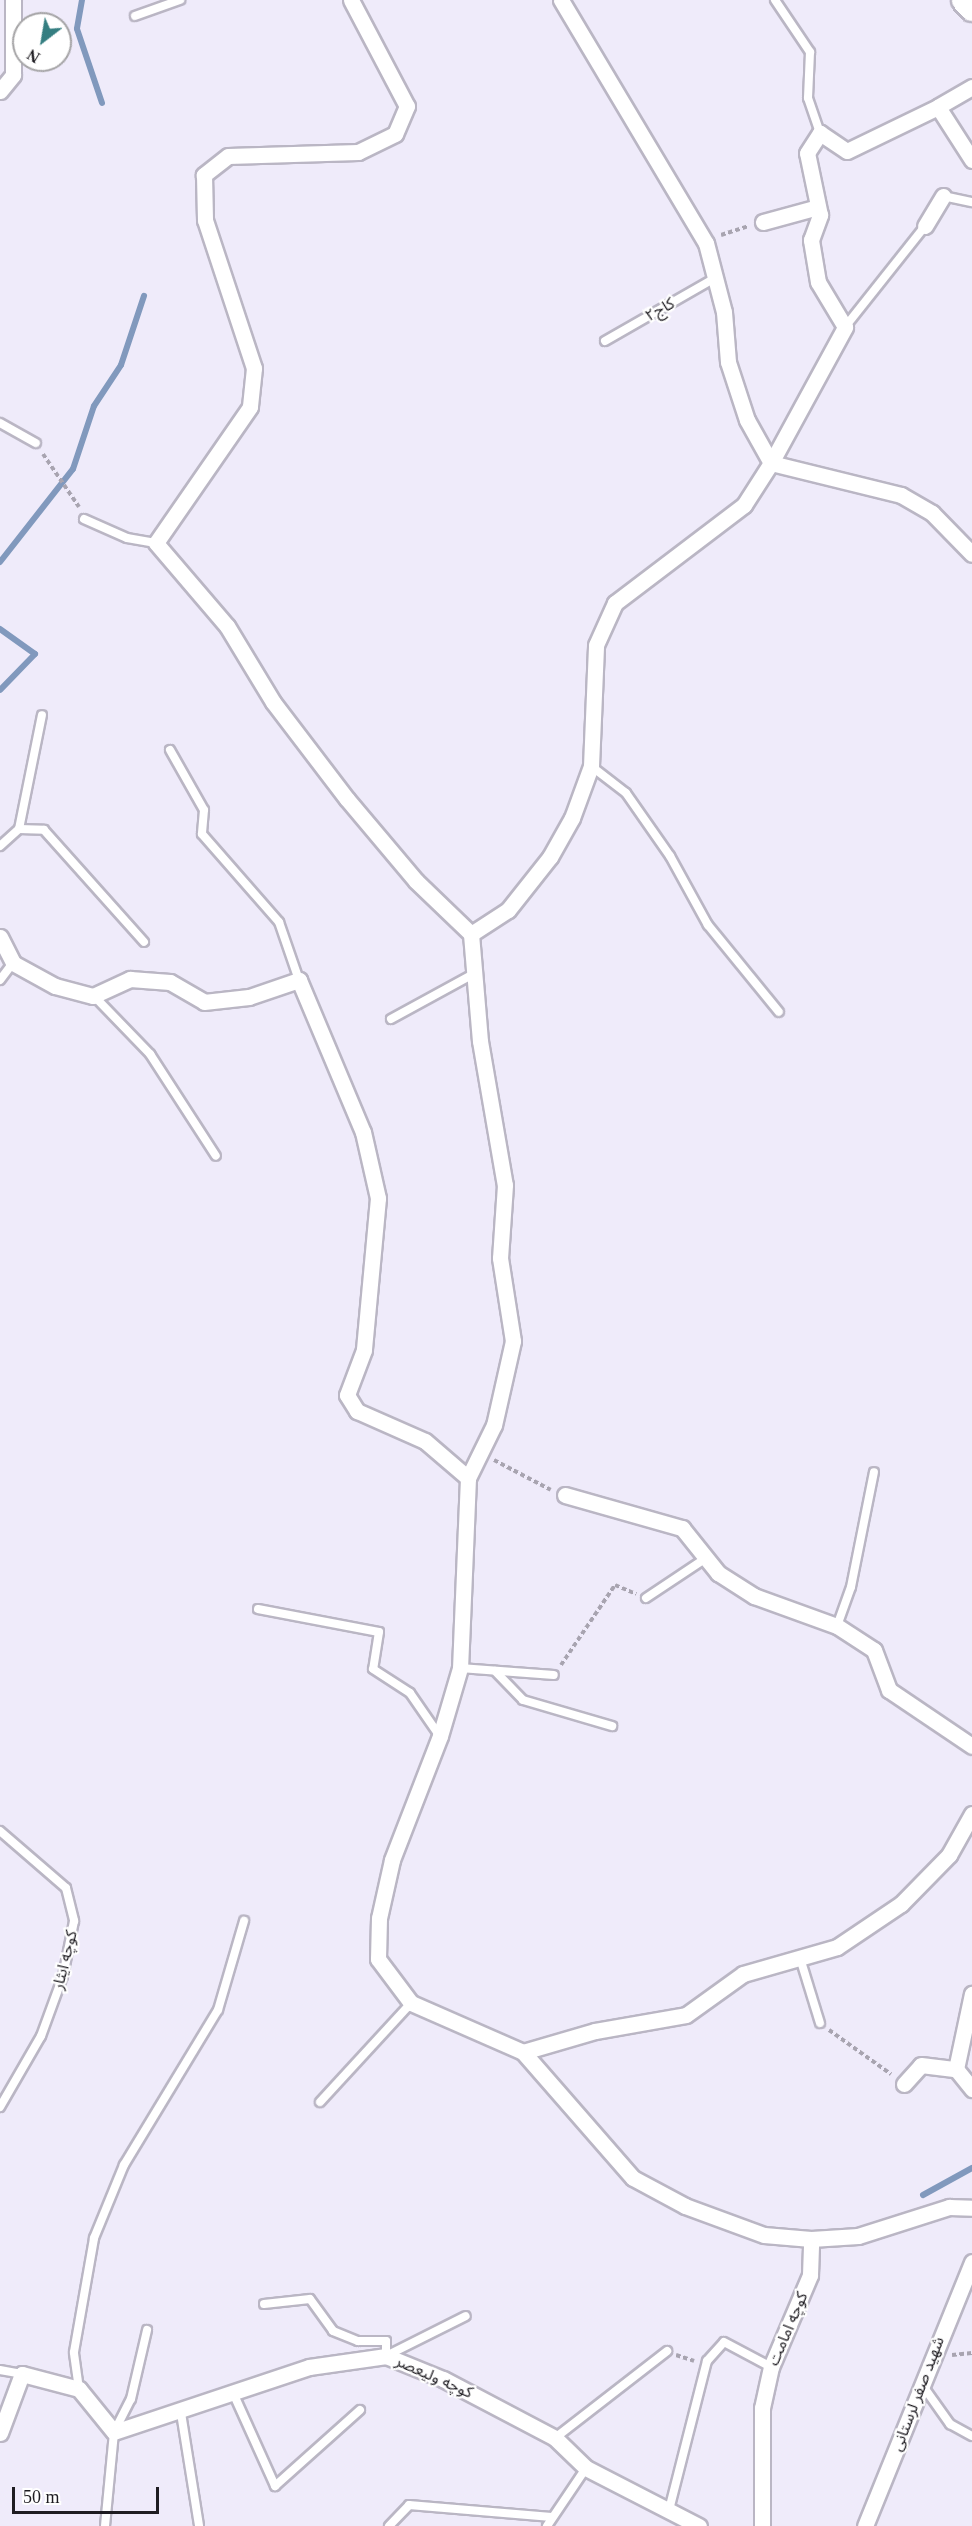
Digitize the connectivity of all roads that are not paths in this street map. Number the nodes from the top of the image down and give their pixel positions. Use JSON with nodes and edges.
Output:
{"nodes":[{"id":1,"x":13,"y":0,"type":"edge"},
{"id":2,"x":180,"y":0,"type":"edge"},
{"id":3,"x":351,"y":0,"type":"edge"},
{"id":4,"x":561,"y":0,"type":"edge"},
{"id":5,"x":775,"y":0,"type":"edge"},
{"id":6,"x":964,"y":0,"type":"edge"},
{"id":7,"x":972,"y":9,"type":"edge"},
{"id":8,"x":135,"y":16,"type":"dead end"},
{"id":9,"x":972,"y":87,"type":"edge"},
{"id":10,"x":0,"y":91,"type":"edge"},
{"id":11,"x":938,"y":107,"type":"junction"},
{"id":12,"x":820,"y":134,"type":"junction"},
{"id":13,"x":972,"y":160,"type":"edge"},
{"id":14,"x":943,"y":196,"type":"joint"},
{"id":15,"x":972,"y":202,"type":"edge"},
{"id":16,"x":818,"y":207,"type":"junction"},
{"id":17,"x":763,"y":222,"type":"road end"},
{"id":18,"x":925,"y":226,"type":"joint"},
{"id":19,"x":716,"y":278,"type":"junction"},
{"id":20,"x":845,"y":327,"type":"junction"},
{"id":21,"x":605,"y":341,"type":"dead end"},
{"id":22,"x":0,"y":423,"type":"edge"},
{"id":23,"x":36,"y":443,"type":"road end"},
{"id":24,"x":771,"y":463,"type":"junction"},
{"id":25,"x":84,"y":519,"type":"road end"},
{"id":26,"x":156,"y":543,"type":"junction"},
{"id":27,"x":972,"y":554,"type":"edge"},
{"id":28,"x":42,"y":715,"type":"dead end"},
{"id":29,"x":171,"y":750,"type":"dead end"},
{"id":30,"x":591,"y":766,"type":"junction"},
{"id":31,"x":19,"y":829,"type":"junction"},
{"id":32,"x":0,"y":846,"type":"edge"},
{"id":33,"x":471,"y":934,"type":"junction"},
{"id":34,"x":0,"y":937,"type":"edge"},
{"id":35,"x":144,"y":942,"type":"dead end"},
{"id":36,"x":13,"y":963,"type":"junction"},
{"id":37,"x":475,"y":973,"type":"junction"},
{"id":38,"x":0,"y":980,"type":"edge"},
{"id":39,"x":299,"y":980,"type":"junction"},
{"id":40,"x":93,"y":996,"type":"junction"},
{"id":41,"x":778,"y":1012,"type":"dead end"},
{"id":42,"x":392,"y":1019,"type":"dead end"},
{"id":43,"x":216,"y":1156,"type":"dead end"},
{"id":44,"x":874,"y":1472,"type":"dead end"},
{"id":45,"x":468,"y":1478,"type":"junction"},
{"id":46,"x":564,"y":1495,"type":"road end"},
{"id":47,"x":706,"y":1558,"type":"junction"},
{"id":48,"x":645,"y":1598,"type":"road end"},
{"id":49,"x":258,"y":1609,"type":"dead end"},
{"id":50,"x":837,"y":1626,"type":"junction"},
{"id":51,"x":460,"y":1668,"type":"junction"},
{"id":52,"x":495,"y":1671,"type":"junction"},
{"id":53,"x":554,"y":1675,"type":"road end"},
{"id":54,"x":612,"y":1726,"type":"dead end"},
{"id":55,"x":440,"y":1736,"type":"junction"},
{"id":56,"x":972,"y":1746,"type":"edge"},
{"id":57,"x":972,"y":1814,"type":"edge"},
{"id":58,"x":0,"y":1831,"type":"edge"},
{"id":59,"x":244,"y":1921,"type":"dead end"},
{"id":60,"x":800,"y":1958,"type":"junction"},
{"id":61,"x":972,"y":1994,"type":"edge"},
{"id":62,"x":411,"y":2002,"type":"junction"},
{"id":63,"x":820,"y":2023,"type":"road end"},
{"id":64,"x":523,"y":2052,"type":"junction"},
{"id":65,"x":956,"y":2068,"type":"junction"},
{"id":66,"x":904,"y":2084,"type":"road end"},
{"id":67,"x":972,"y":2089,"type":"edge"},
{"id":68,"x":320,"y":2102,"type":"dead end"},
{"id":69,"x":0,"y":2107,"type":"edge"},
{"id":70,"x":972,"y":2208,"type":"edge"},
{"id":71,"x":812,"y":2239,"type":"junction"},
{"id":72,"x":972,"y":2262,"type":"edge"},
{"id":73,"x":264,"y":2304,"type":"dead end"},
{"id":74,"x":466,"y":2316,"type":"dead end"},
{"id":75,"x":147,"y":2330,"type":"dead end"},
{"id":76,"x":667,"y":2351,"type":"road end"},
{"id":77,"x":386,"y":2356,"type":"junction"},
{"id":78,"x":771,"y":2367,"type":"junction"},
{"id":79,"x":0,"y":2370,"type":"edge"},
{"id":80,"x":22,"y":2373,"type":"junction"},
{"id":81,"x":923,"y":2386,"type":"junction"},
{"id":82,"x":79,"y":2389,"type":"junction"},
{"id":83,"x":234,"y":2395,"type":"junction"},
{"id":84,"x":360,"y":2410,"type":"dead end"},
{"id":85,"x":182,"y":2413,"type":"junction"},
{"id":86,"x":114,"y":2432,"type":"junction"},
{"id":87,"x":0,"y":2433,"type":"edge"},
{"id":88,"x":972,"y":2436,"type":"edge"},
{"id":89,"x":555,"y":2438,"type":"junction"},
{"id":90,"x":586,"y":2469,"type":"junction"},
{"id":91,"x":669,"y":2510,"type":"junction"},
{"id":92,"x":550,"y":2517,"type":"junction"},
{"id":93,"x":105,"y":2526,"type":"edge"},
{"id":94,"x":199,"y":2526,"type":"edge"},
{"id":95,"x":389,"y":2526,"type":"edge"},
{"id":96,"x":547,"y":2526,"type":"edge"},
{"id":97,"x":699,"y":2526,"type":"edge"},
{"id":98,"x":762,"y":2526,"type":"edge"},
{"id":99,"x":865,"y":2526,"type":"edge"}],
"edges":[{"from":1,"to":10,"type":"street"},
{"from":2,"to":8,"type":"lane"},
{"from":3,"to":26,"type":"street"},
{"from":4,"to":19,"type":"street"},
{"from":5,"to":12,"type":"lane"},
{"from":6,"to":7,"type":"main road"},
{"from":9,"to":11,"type":"street"},
{"from":11,"to":12,"type":"street"},
{"from":11,"to":13,"type":"street"},
{"from":12,"to":16,"type":"street"},
{"from":14,"to":15,"type":"lane"},
{"from":14,"to":18,"type":"street"},
{"from":16,"to":17,"type":"street"},
{"from":16,"to":20,"type":"street"},
{"from":18,"to":20,"type":"lane"},
{"from":19,"to":21,"type":"lane","name":"کاج۲"},
{"from":19,"to":24,"type":"street"},
{"from":20,"to":24,"type":"street"},
{"from":22,"to":23,"type":"lane"},
{"from":24,"to":27,"type":"street"},
{"from":24,"to":30,"type":"street"},
{"from":25,"to":26,"type":"lane"},
{"from":26,"to":33,"type":"street"},
{"from":28,"to":31,"type":"lane"},
{"from":29,"to":39,"type":"lane"},
{"from":30,"to":33,"type":"street"},
{"from":30,"to":41,"type":"lane"},
{"from":31,"to":32,"type":"lane"},
{"from":31,"to":35,"type":"lane"},
{"from":33,"to":37,"type":"street"},
{"from":34,"to":36,"type":"street"},
{"from":36,"to":38,"type":"lane"},
{"from":36,"to":40,"type":"street"},
{"from":37,"to":42,"type":"lane"},
{"from":37,"to":45,"type":"street"},
{"from":39,"to":40,"type":"street"},
{"from":39,"to":45,"type":"street"},
{"from":40,"to":43,"type":"lane"},
{"from":44,"to":50,"type":"lane"},
{"from":45,"to":51,"type":"street"},
{"from":46,"to":47,"type":"street"},
{"from":47,"to":48,"type":"lane"},
{"from":47,"to":50,"type":"street"},
{"from":49,"to":55,"type":"lane"},
{"from":50,"to":56,"type":"street"},
{"from":51,"to":52,"type":"lane"},
{"from":51,"to":55,"type":"street"},
{"from":52,"to":53,"type":"lane"},
{"from":52,"to":54,"type":"lane"},
{"from":55,"to":62,"type":"street"},
{"from":57,"to":60,"type":"street"},
{"from":58,"to":69,"type":"lane","name":"کوچه ایثار"},
{"from":59,"to":82,"type":"lane"},
{"from":60,"to":63,"type":"lane"},
{"from":60,"to":64,"type":"street"},
{"from":61,"to":65,"type":"street"},
{"from":62,"to":64,"type":"street"},
{"from":62,"to":68,"type":"lane"},
{"from":64,"to":71,"type":"street"},
{"from":65,"to":66,"type":"street"},
{"from":65,"to":67,"type":"street"},
{"from":70,"to":71,"type":"street"},
{"from":71,"to":78,"type":"street","name":"کوچه امامت"},
{"from":72,"to":81,"type":"street","name":"شهید صفر لرستانی"},
{"from":73,"to":77,"type":"lane"},
{"from":74,"to":77,"type":"lane"},
{"from":75,"to":86,"type":"lane"},
{"from":76,"to":89,"type":"lane"},
{"from":77,"to":83,"type":"street","name":"کوچه ولیعصر"},
{"from":77,"to":89,"type":"street","name":"کوچه ولیعصر"},
{"from":78,"to":91,"type":"lane"},
{"from":78,"to":98,"type":"street","name":"کوچه امامت"},
{"from":79,"to":80,"type":"lane"},
{"from":80,"to":82,"type":"street"},
{"from":80,"to":87,"type":"street"},
{"from":81,"to":88,"type":"lane"},
{"from":81,"to":99,"type":"street","name":"شهید صفر لرستانی"},
{"from":82,"to":86,"type":"street"},
{"from":83,"to":84,"type":"lane"},
{"from":83,"to":85,"type":"street","name":"کوچه ولیعصر"},
{"from":85,"to":86,"type":"street","name":"کوچه ولیعصر"},
{"from":85,"to":94,"type":"lane"},
{"from":86,"to":93,"type":"lane"},
{"from":89,"to":90,"type":"street","name":"کوچه ولیعصر"},
{"from":90,"to":91,"type":"street","name":"کوچه ولیعصر"},
{"from":90,"to":92,"type":"lane"},
{"from":91,"to":97,"type":"street","name":"کوچه ولیعصر"},
{"from":92,"to":95,"type":"lane"},
{"from":92,"to":96,"type":"lane"}]}
